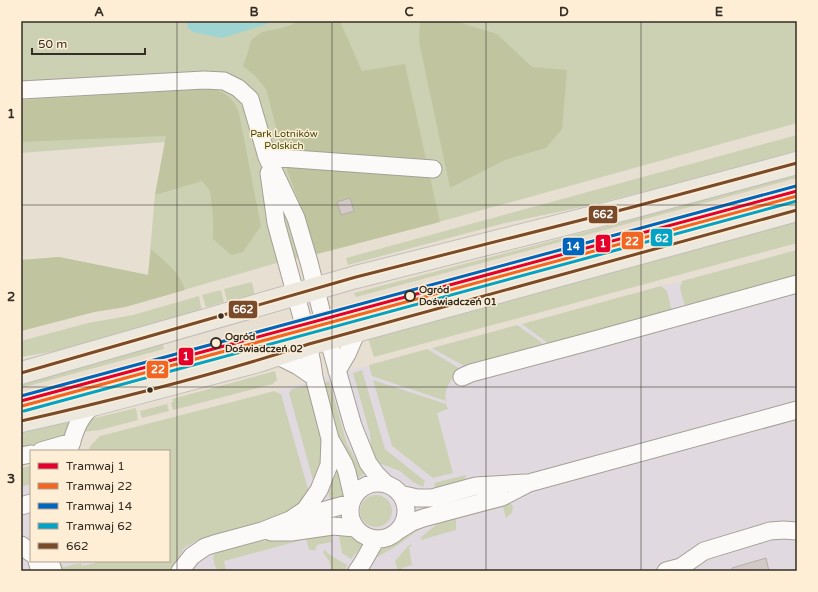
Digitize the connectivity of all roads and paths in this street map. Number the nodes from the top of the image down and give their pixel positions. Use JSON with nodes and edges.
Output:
{"nodes":[{"id":1,"x":21,"y":90,"type":"edge"},
{"id":2,"x":267,"y":157,"type":"junction"},
{"id":3,"x":797,"y":163,"type":"edge"},
{"id":4,"x":433,"y":169,"type":"dead end"},
{"id":5,"x":797,"y":210,"type":"edge"},
{"id":6,"x":797,"y":284,"type":"edge"},
{"id":7,"x":305,"y":292,"type":"junction"},
{"id":8,"x":357,"y":331,"type":"junction"},
{"id":9,"x":318,"y":341,"type":"junction"},
{"id":10,"x":276,"y":355,"type":"junction"},
{"id":11,"x":337,"y":371,"type":"junction"},
{"id":12,"x":21,"y":374,"type":"edge"},
{"id":13,"x":314,"y":377,"type":"junction"},
{"id":14,"x":462,"y":377,"type":"dead end"},
{"id":15,"x":96,"y":404,"type":"junction"},
{"id":16,"x":797,"y":410,"type":"edge"},
{"id":17,"x":21,"y":421,"type":"edge"},
{"id":18,"x":330,"y":439,"type":"junction"},
{"id":19,"x":71,"y":447,"type":"edge"},
{"id":20,"x":48,"y":450,"type":"edge"},
{"id":21,"x":529,"y":483,"type":"junction"},
{"id":22,"x":386,"y":484,"type":"junction"},
{"id":23,"x":400,"y":494,"type":"junction"},
{"id":24,"x":352,"y":501,"type":"junction"},
{"id":25,"x":290,"y":520,"type":"junction"},
{"id":26,"x":355,"y":528,"type":"junction"},
{"id":27,"x":399,"y":530,"type":"junction"},
{"id":28,"x":797,"y":531,"type":"edge"},
{"id":29,"x":262,"y":532,"type":"junction"},
{"id":30,"x":377,"y":539,"type":"junction"},
{"id":31,"x":21,"y":545,"type":"edge"},
{"id":32,"x":30,"y":552,"type":"edge"},
{"id":33,"x":364,"y":568,"type":"edge"},
{"id":34,"x":180,"y":571,"type":"edge"},
{"id":35,"x":666,"y":571,"type":"edge"}],
"edges":[{"from":1,"to":2,"type":"lane"},
{"from":2,"to":4,"type":"lane"},
{"from":2,"to":7,"type":"lane"},
{"from":2,"to":7,"type":"lane"},
{"from":3,"to":7,"type":"main road"},
{"from":5,"to":8,"type":"main road"},
{"from":6,"to":14,"type":"lane"},
{"from":7,"to":9,"type":"lane"},
{"from":7,"to":12,"type":"main road"},
{"from":8,"to":9,"type":"main road"},
{"from":8,"to":11,"type":"lane"},
{"from":9,"to":10,"type":"main road"},
{"from":9,"to":11,"type":"lane"},
{"from":9,"to":13,"type":"lane"},
{"from":10,"to":13,"type":"lane"},
{"from":10,"to":15,"type":"main road"},
{"from":11,"to":22,"type":"lane"},
{"from":13,"to":18,"type":"lane"},
{"from":15,"to":17,"type":"main road"},
{"from":15,"to":19,"type":"lane"},
{"from":16,"to":21,"type":"lane"},
{"from":18,"to":24,"type":"lane"},
{"from":18,"to":25,"type":"lane"},
{"from":19,"to":20,"type":"lane"},
{"from":21,"to":23,"type":"lane"},
{"from":21,"to":27,"type":"lane"},
{"from":22,"to":23,"type":"lane"},
{"from":22,"to":24,"type":"lane"},
{"from":23,"to":27,"type":"lane"},
{"from":24,"to":25,"type":"lane"},
{"from":24,"to":26,"type":"lane"},
{"from":25,"to":29,"type":"lane"},
{"from":26,"to":29,"type":"lane"},
{"from":26,"to":30,"type":"lane"},
{"from":27,"to":30,"type":"lane"},
{"from":28,"to":35,"type":"lane"},
{"from":29,"to":34,"type":"lane"},
{"from":30,"to":33,"type":"lane"},
{"from":31,"to":32,"type":"lane"}]}
